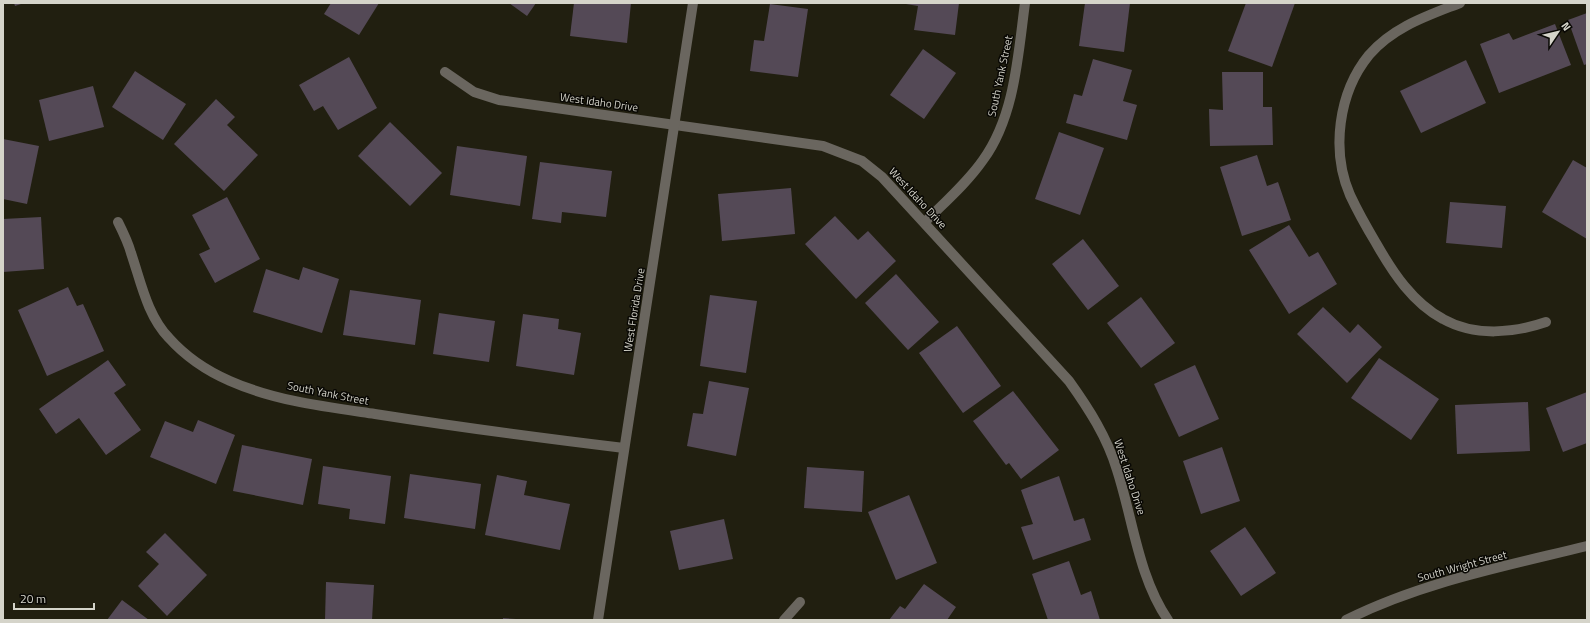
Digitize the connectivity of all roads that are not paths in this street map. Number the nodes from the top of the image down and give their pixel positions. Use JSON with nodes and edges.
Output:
{"nodes":[{"id":1,"x":693,"y":3,"type":"edge"},
{"id":2,"x":1025,"y":3,"type":"edge"},
{"id":3,"x":1460,"y":3,"type":"edge"},
{"id":4,"x":445,"y":72,"type":"dead end"},
{"id":5,"x":675,"y":125,"type":"junction"},
{"id":6,"x":118,"y":222,"type":"dead end"},
{"id":7,"x":925,"y":222,"type":"junction"},
{"id":8,"x":1546,"y":322,"type":"dead end"},
{"id":9,"x":624,"y":448,"type":"junction"},
{"id":10,"x":1587,"y":546,"type":"edge"},
{"id":11,"x":800,"y":602,"type":"dead end"},
{"id":12,"x":598,"y":620,"type":"edge"},
{"id":13,"x":784,"y":620,"type":"edge"},
{"id":14,"x":1168,"y":620,"type":"edge"},
{"id":15,"x":1346,"y":620,"type":"edge"}],
"edges":[{"from":1,"to":5,"type":"street","name":"West Florida Drive"},
{"from":2,"to":7,"type":"street","name":"South Yank Street"},
{"from":3,"to":8,"type":"street"},
{"from":4,"to":5,"type":"street","name":"West Idaho Drive"},
{"from":5,"to":7,"type":"street","name":"West Idaho Drive"},
{"from":5,"to":9,"type":"street","name":"West Florida Drive"},
{"from":6,"to":9,"type":"street","name":"South Yank Street"},
{"from":7,"to":14,"type":"street","name":"West Idaho Drive"},
{"from":9,"to":12,"type":"street","name":"West Florida Drive"},
{"from":10,"to":15,"type":"street","name":"South Wright Street"},
{"from":11,"to":13,"type":"street"}]}
